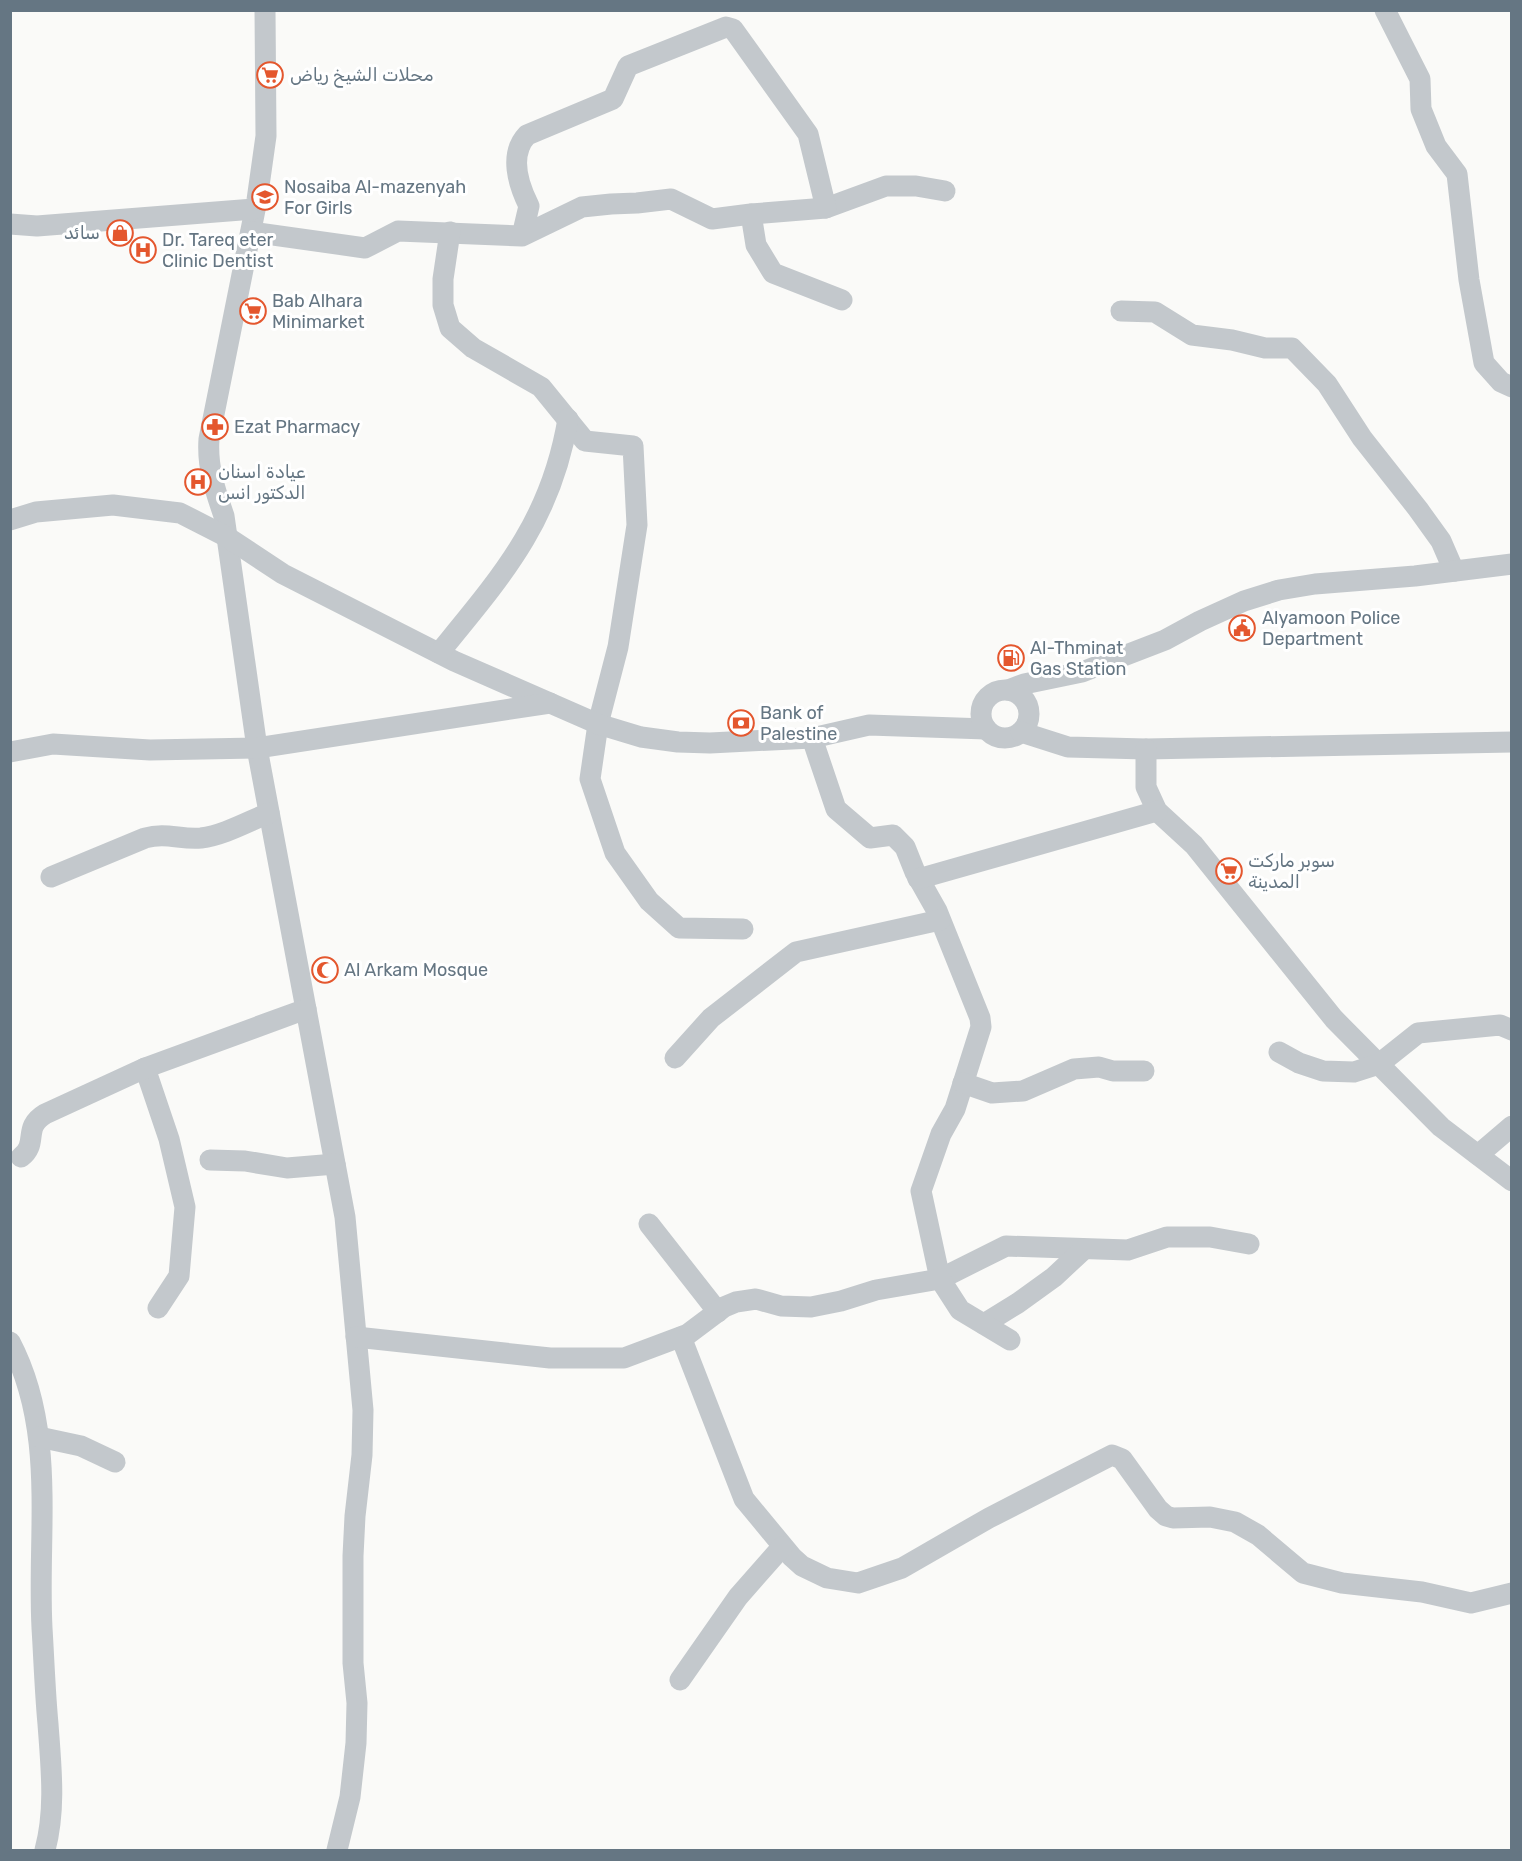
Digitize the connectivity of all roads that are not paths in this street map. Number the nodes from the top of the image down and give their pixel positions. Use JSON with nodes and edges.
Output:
{"nodes":[{"id":1,"x":1385,"y":10,"type":"edge"},
{"id":2,"x":271,"y":14,"type":"edge"},
{"id":3,"x":945,"y":191,"type":"dead end"},
{"id":4,"x":826,"y":208,"type":"junction"},
{"id":5,"x":254,"y":209,"type":"junction"},
{"id":6,"x":751,"y":214,"type":"junction"},
{"id":7,"x":10,"y":224,"type":"edge"},
{"id":8,"x":251,"y":232,"type":"junction"},
{"id":9,"x":450,"y":232,"type":"junction"},
{"id":10,"x":522,"y":236,"type":"junction"},
{"id":11,"x":842,"y":300,"type":"dead end"},
{"id":12,"x":1121,"y":311,"type":"dead end"},
{"id":13,"x":1512,"y":387,"type":"edge"},
{"id":14,"x":568,"y":419,"type":"junction"},
{"id":15,"x":10,"y":520,"type":"edge"},
{"id":16,"x":227,"y":537,"type":"junction"},
{"id":17,"x":1512,"y":564,"type":"edge"},
{"id":18,"x":1454,"y":571,"type":"junction"},
{"id":19,"x":439,"y":653,"type":"junction"},
{"id":20,"x":1008,"y":690,"type":"junction"},
{"id":21,"x":550,"y":703,"type":"junction"},
{"id":22,"x":598,"y":724,"type":"junction"},
{"id":23,"x":986,"y":729,"type":"junction"},
{"id":24,"x":1022,"y":732,"type":"junction"},
{"id":25,"x":812,"y":738,"type":"junction"},
{"id":26,"x":1512,"y":742,"type":"edge"},
{"id":27,"x":257,"y":748,"type":"junction"},
{"id":28,"x":1146,"y":749,"type":"junction"},
{"id":29,"x":10,"y":752,"type":"edge"},
{"id":30,"x":1157,"y":811,"type":"junction"},
{"id":31,"x":269,"y":813,"type":"junction"},
{"id":32,"x":51,"y":877,"type":"dead end"},
{"id":33,"x":918,"y":879,"type":"junction"},
{"id":34,"x":940,"y":920,"type":"junction"},
{"id":35,"x":743,"y":929,"type":"dead end"},
{"id":36,"x":306,"y":1009,"type":"junction"},
{"id":37,"x":1512,"y":1030,"type":"edge"},
{"id":38,"x":1280,"y":1052,"type":"dead end"},
{"id":39,"x":675,"y":1058,"type":"dead end"},
{"id":40,"x":1379,"y":1065,"type":"junction"},
{"id":41,"x":145,"y":1068,"type":"junction"},
{"id":42,"x":1144,"y":1071,"type":"dead end"},
{"id":43,"x":963,"y":1083,"type":"junction"},
{"id":44,"x":1512,"y":1125,"type":"edge"},
{"id":45,"x":1478,"y":1155,"type":"junction"},
{"id":46,"x":21,"y":1157,"type":"dead end"},
{"id":47,"x":210,"y":1160,"type":"dead end"},
{"id":48,"x":335,"y":1164,"type":"junction"},
{"id":49,"x":1512,"y":1181,"type":"edge"},
{"id":50,"x":649,"y":1224,"type":"dead end"},
{"id":51,"x":1249,"y":1244,"type":"dead end"},
{"id":52,"x":1083,"y":1250,"type":"junction"},
{"id":53,"x":940,"y":1279,"type":"junction"},
{"id":54,"x":159,"y":1308,"type":"dead end"},
{"id":55,"x":718,"y":1312,"type":"junction"},
{"id":56,"x":984,"y":1324,"type":"junction"},
{"id":57,"x":681,"y":1336,"type":"junction"},
{"id":58,"x":356,"y":1337,"type":"junction"},
{"id":59,"x":1010,"y":1340,"type":"dead end"},
{"id":60,"x":10,"y":1342,"type":"edge"},
{"id":61,"x":39,"y":1437,"type":"junction"},
{"id":62,"x":115,"y":1462,"type":"dead end"},
{"id":63,"x":782,"y":1547,"type":"junction"},
{"id":64,"x":1512,"y":1593,"type":"edge"},
{"id":65,"x":680,"y":1680,"type":"dead end"},
{"id":66,"x":45,"y":1851,"type":"edge"},
{"id":67,"x":337,"y":1851,"type":"edge"}],
"edges":[{"from":1,"to":13,"type":"street"},
{"from":2,"to":5,"type":"street"},
{"from":3,"to":4,"type":"street"},
{"from":4,"to":6,"type":"street"},
{"from":4,"to":10,"type":"street"},
{"from":5,"to":7,"type":"street"},
{"from":5,"to":8,"type":"street"},
{"from":6,"to":10,"type":"street"},
{"from":6,"to":11,"type":"street"},
{"from":8,"to":9,"type":"street"},
{"from":8,"to":16,"type":"street"},
{"from":9,"to":10,"type":"street"},
{"from":9,"to":14,"type":"street"},
{"from":12,"to":18,"type":"street"},
{"from":14,"to":19,"type":"street"},
{"from":14,"to":22,"type":"street"},
{"from":15,"to":16,"type":"street"},
{"from":16,"to":19,"type":"street"},
{"from":16,"to":27,"type":"street"},
{"from":17,"to":18,"type":"street"},
{"from":18,"to":20,"type":"street"},
{"from":19,"to":21,"type":"street"},
{"from":20,"to":23,"type":"street"},
{"from":20,"to":24,"type":"street"},
{"from":21,"to":22,"type":"street"},
{"from":21,"to":27,"type":"street"},
{"from":22,"to":25,"type":"street"},
{"from":22,"to":35,"type":"street"},
{"from":23,"to":24,"type":"street"},
{"from":23,"to":25,"type":"street"},
{"from":24,"to":28,"type":"street"},
{"from":25,"to":33,"type":"street"},
{"from":26,"to":28,"type":"street"},
{"from":27,"to":29,"type":"street"},
{"from":27,"to":31,"type":"street"},
{"from":28,"to":30,"type":"street"},
{"from":30,"to":33,"type":"street"},
{"from":30,"to":40,"type":"street"},
{"from":31,"to":32,"type":"street"},
{"from":31,"to":36,"type":"street"},
{"from":33,"to":34,"type":"street"},
{"from":34,"to":39,"type":"street"},
{"from":34,"to":43,"type":"street"},
{"from":36,"to":41,"type":"street"},
{"from":36,"to":48,"type":"street"},
{"from":37,"to":40,"type":"street"},
{"from":38,"to":40,"type":"street"},
{"from":40,"to":45,"type":"street"},
{"from":41,"to":46,"type":"street"},
{"from":41,"to":54,"type":"street"},
{"from":42,"to":43,"type":"street"},
{"from":43,"to":53,"type":"street"},
{"from":44,"to":45,"type":"street"},
{"from":45,"to":49,"type":"street"},
{"from":47,"to":48,"type":"street"},
{"from":48,"to":58,"type":"street"},
{"from":50,"to":55,"type":"street"},
{"from":51,"to":52,"type":"street"},
{"from":52,"to":53,"type":"street"},
{"from":52,"to":56,"type":"street"},
{"from":53,"to":55,"type":"street"},
{"from":53,"to":56,"type":"street"},
{"from":55,"to":57,"type":"street"},
{"from":56,"to":59,"type":"street"},
{"from":57,"to":58,"type":"street"},
{"from":57,"to":63,"type":"street"},
{"from":58,"to":67,"type":"street"},
{"from":60,"to":61,"type":"street"},
{"from":61,"to":62,"type":"street"},
{"from":61,"to":66,"type":"street"},
{"from":63,"to":64,"type":"street"},
{"from":63,"to":65,"type":"street"}]}
